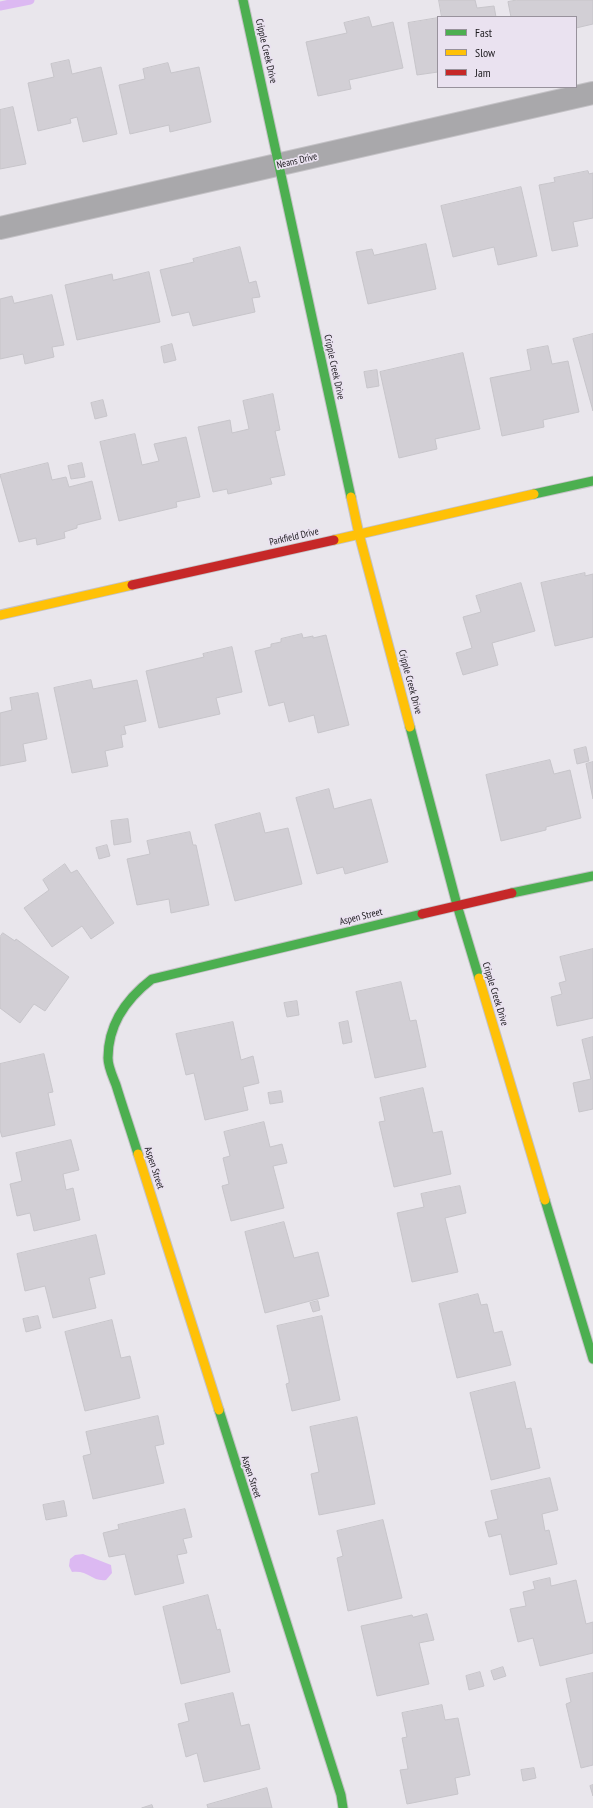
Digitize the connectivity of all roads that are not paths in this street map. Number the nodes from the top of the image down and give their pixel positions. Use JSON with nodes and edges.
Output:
{"nodes":[{"id":1,"x":243,"y":0,"type":"edge"},
{"id":2,"x":593,"y":93,"type":"edge"},
{"id":3,"x":280,"y":165,"type":"junction"},
{"id":4,"x":0,"y":228,"type":"edge"},
{"id":5,"x":593,"y":481,"type":"edge"},
{"id":6,"x":359,"y":534,"type":"junction"},
{"id":7,"x":0,"y":615,"type":"edge"},
{"id":8,"x":593,"y":876,"type":"edge"},
{"id":9,"x":457,"y":905,"type":"junction"},
{"id":10,"x":593,"y":1360,"type":"edge"},
{"id":11,"x":343,"y":1808,"type":"edge"}],
"edges":[{"from":1,"to":3,"type":"street","name":"Cripple Creek Drive"},
{"from":2,"to":3,"type":"street","name":"Neans Drive"},
{"from":3,"to":4,"type":"street","name":"Neans Drive"},
{"from":3,"to":6,"type":"street","name":"Cripple Creek Drive"},
{"from":5,"to":6,"type":"street","name":"Parkfield Drive"},
{"from":6,"to":7,"type":"street","name":"Parkfield Drive"},
{"from":6,"to":9,"type":"street","name":"Cripple Creek Drive"},
{"from":8,"to":9,"type":"street","name":"Aspen Street"},
{"from":9,"to":10,"type":"street","name":"Cripple Creek Drive"},
{"from":9,"to":11,"type":"street","name":"Aspen Street"}]}
